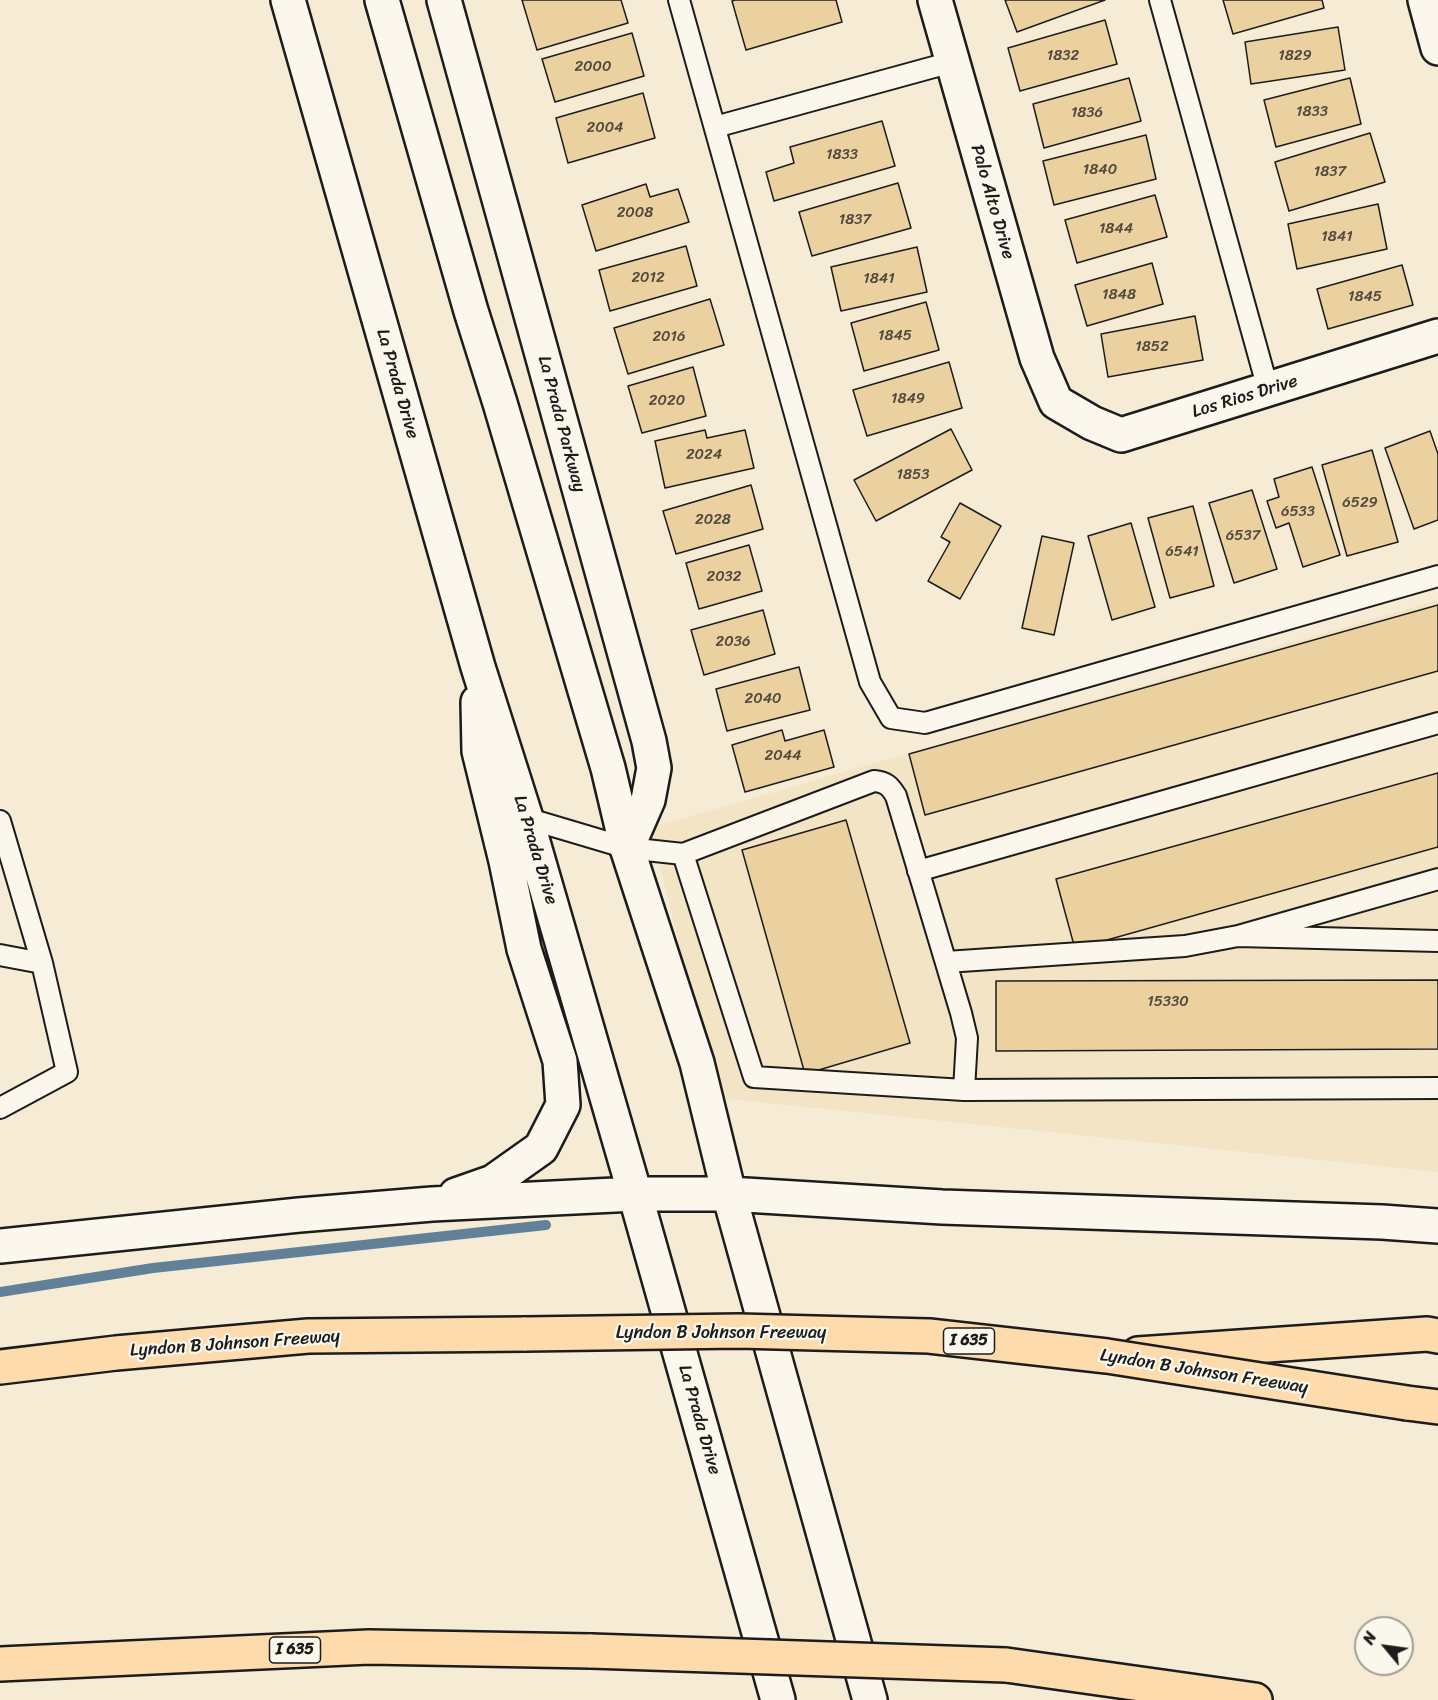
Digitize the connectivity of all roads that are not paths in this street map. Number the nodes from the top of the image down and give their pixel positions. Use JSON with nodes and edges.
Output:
{"nodes":[{"id":1,"x":288,"y":0,"type":"edge"},
{"id":2,"x":382,"y":0,"type":"edge"},
{"id":3,"x":444,"y":0,"type":"edge"},
{"id":4,"x":679,"y":0,"type":"edge"},
{"id":5,"x":935,"y":0,"type":"edge"},
{"id":6,"x":1160,"y":0,"type":"edge"},
{"id":7,"x":1425,"y":0,"type":"edge"},
{"id":8,"x":1438,"y":48,"type":"edge"},
{"id":9,"x":952,"y":62,"type":"junction"},
{"id":10,"x":715,"y":128,"type":"junction"},
{"id":11,"x":1438,"y":336,"type":"edge"},
{"id":12,"x":1268,"y":389,"type":"junction"},
{"id":13,"x":1056,"y":402,"type":"joint"},
{"id":14,"x":1438,"y":576,"type":"edge"},
{"id":15,"x":478,"y":667,"type":"junction"},
{"id":16,"x":1438,"y":723,"type":"edge"},
{"id":17,"x":526,"y":818,"type":"junction"},
{"id":18,"x":0,"y":820,"type":"edge"},
{"id":19,"x":627,"y":848,"type":"junction"},
{"id":20,"x":682,"y":854,"type":"junction"},
{"id":21,"x":918,"y":871,"type":"junction"},
{"id":22,"x":1438,"y":879,"type":"edge"},
{"id":23,"x":1238,"y":936,"type":"junction"},
{"id":24,"x":1438,"y":941,"type":"edge"},
{"id":25,"x":0,"y":955,"type":"edge"},
{"id":26,"x":946,"y":962,"type":"junction"},
{"id":27,"x":42,"y":963,"type":"junction"},
{"id":28,"x":1438,"y":1088,"type":"edge"},
{"id":29,"x":964,"y":1090,"type":"junction"},
{"id":30,"x":0,"y":1108,"type":"edge"},
{"id":31,"x":635,"y":1194,"type":"junction"},
{"id":32,"x":729,"y":1194,"type":"junction"},
{"id":33,"x":432,"y":1204,"type":"junction"},
{"id":34,"x":1438,"y":1226,"type":"edge"},
{"id":35,"x":0,"y":1246,"type":"edge"},
{"id":36,"x":1432,"y":1335,"type":"edge"},
{"id":37,"x":1107,"y":1356,"type":"junction"},
{"id":38,"x":0,"y":1367,"type":"edge"},
{"id":39,"x":1423,"y":1405,"type":"edge"},
{"id":40,"x":0,"y":1664,"type":"edge"},
{"id":41,"x":1106,"y":1679,"type":"junction"},
{"id":42,"x":778,"y":1700,"type":"edge"},
{"id":43,"x":870,"y":1700,"type":"edge"},
{"id":44,"x":1165,"y":1700,"type":"edge"},
{"id":45,"x":1255,"y":1700,"type":"edge"}],
"edges":[{"from":1,"to":15,"type":"main road","name":"La Prada Drive"},
{"from":2,"to":19,"type":"main road"},
{"from":3,"to":19,"type":"main road","name":"La Prada Parkway"},
{"from":4,"to":10,"type":"lane"},
{"from":5,"to":9,"type":"main road","name":"Palo Alto Drive"},
{"from":6,"to":12,"type":"lane"},
{"from":7,"to":8,"type":"main road"},
{"from":9,"to":10,"type":"lane"},
{"from":9,"to":13,"type":"main road","name":"Palo Alto Drive"},
{"from":10,"to":14,"type":"lane"},
{"from":11,"to":12,"type":"main road","name":"Los Rios Drive"},
{"from":12,"to":13,"type":"main road","name":"Los Rios Drive"},
{"from":15,"to":17,"type":"main road","name":"La Prada Drive"},
{"from":15,"to":33,"type":"main road"},
{"from":16,"to":21,"type":"lane"},
{"from":17,"to":19,"type":"lane"},
{"from":17,"to":31,"type":"main road","name":"La Prada Drive"},
{"from":18,"to":27,"type":"lane"},
{"from":19,"to":20,"type":"lane"},
{"from":19,"to":32,"type":"main road"},
{"from":20,"to":21,"type":"lane"},
{"from":20,"to":29,"type":"lane"},
{"from":21,"to":26,"type":"lane"},
{"from":22,"to":23,"type":"lane"},
{"from":23,"to":24,"type":"lane"},
{"from":23,"to":26,"type":"lane"},
{"from":25,"to":27,"type":"lane"},
{"from":26,"to":29,"type":"lane"},
{"from":27,"to":30,"type":"lane"},
{"from":28,"to":29,"type":"lane"},
{"from":31,"to":32,"type":"main road"},
{"from":31,"to":33,"type":"main road"},
{"from":31,"to":42,"type":"main road","name":"La Prada Drive"},
{"from":32,"to":34,"type":"main road"},
{"from":32,"to":43,"type":"main road"},
{"from":33,"to":35,"type":"main road"},
{"from":36,"to":37,"type":"highway","bridge":true},
{"from":37,"to":38,"type":"highway","name":"Lyndon B Johnson Freeway","number":"I 635","bridge":true},
{"from":37,"to":39,"type":"highway","name":"Lyndon B Johnson Freeway","number":"I 635","bridge":true},
{"from":40,"to":41,"type":"highway","number":"I 635","bridge":true},
{"from":41,"to":44,"type":"highway"},
{"from":41,"to":45,"type":"highway","number":"I 635"}]}
